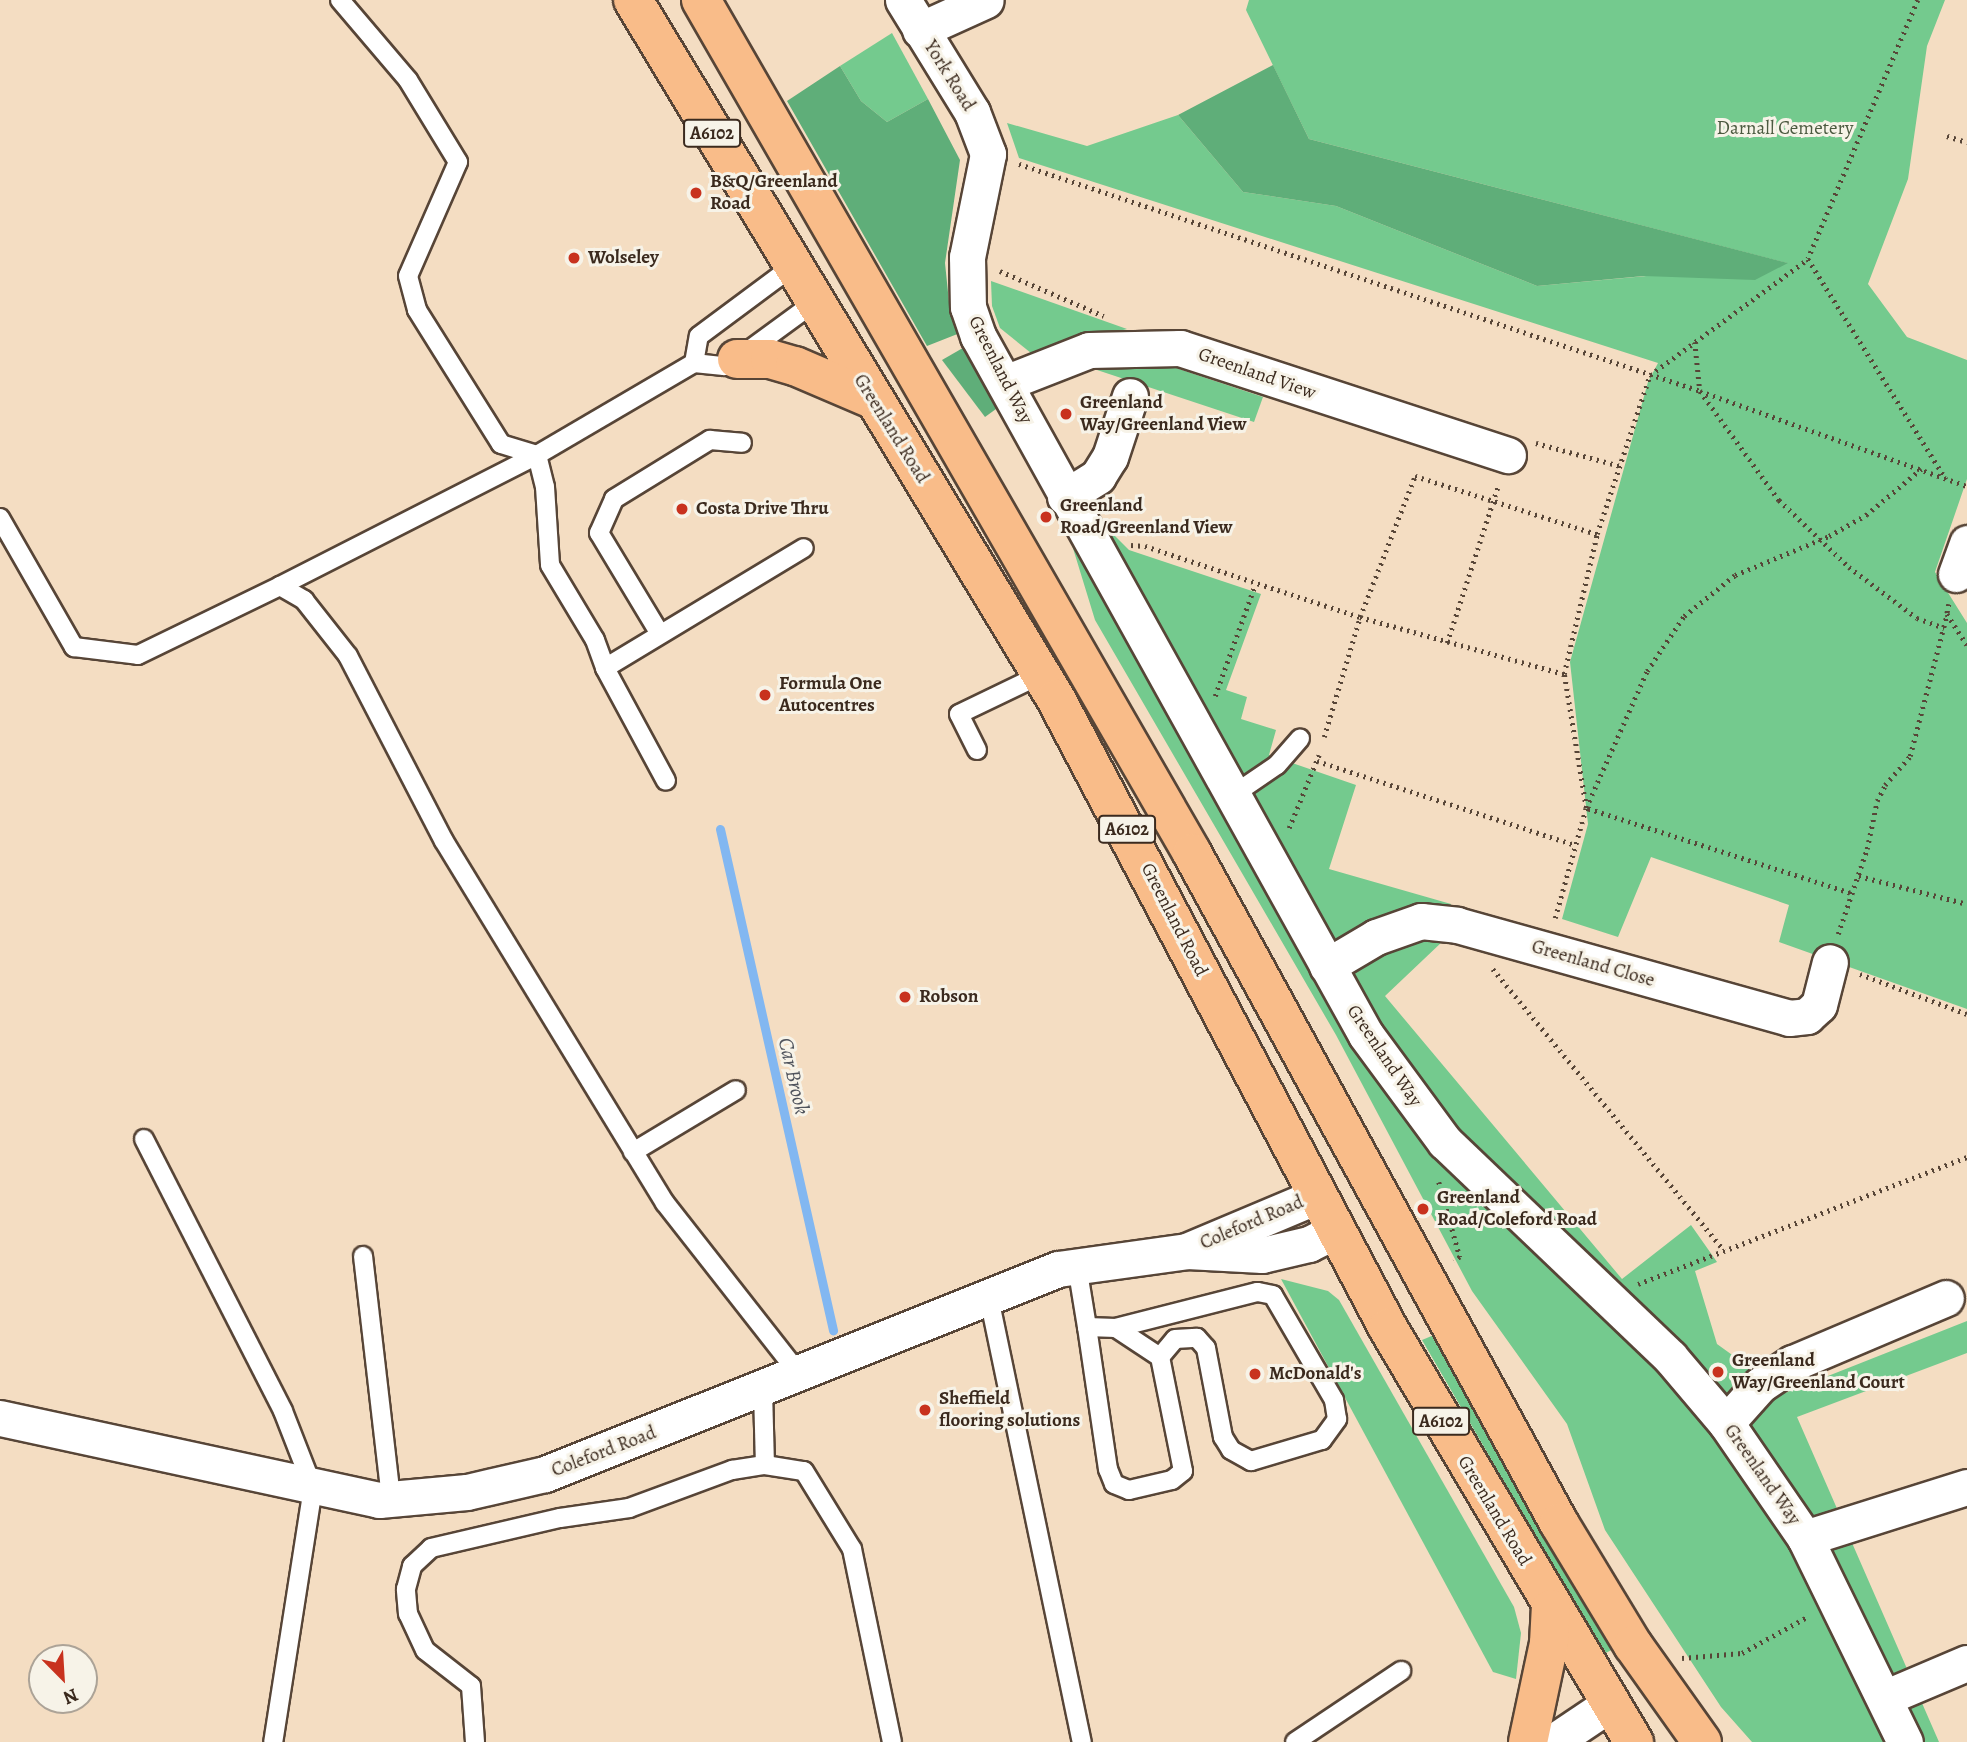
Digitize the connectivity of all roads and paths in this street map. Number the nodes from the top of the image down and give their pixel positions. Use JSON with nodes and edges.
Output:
{"nodes":[{"id":1,"x":340,"y":0,"type":"edge"},
{"id":2,"x":633,"y":0,"type":"edge"},
{"id":3,"x":701,"y":0,"type":"edge"},
{"id":4,"x":903,"y":0,"type":"edge"},
{"id":5,"x":986,"y":0,"type":"edge"},
{"id":6,"x":1918,"y":0,"type":"edge"},
{"id":7,"x":920,"y":30,"type":"junction"},
{"id":8,"x":1947,"y":136,"type":"dead end"},
{"id":9,"x":1967,"y":142,"type":"edge"},
{"id":10,"x":988,"y":154,"type":"junction"},
{"id":11,"x":847,"y":254,"type":"junction"},
{"id":12,"x":967,"y":257,"type":"junction"},
{"id":13,"x":1808,"y":258,"type":"junction"},
{"id":14,"x":792,"y":267,"type":"junction"},
{"id":15,"x":815,"y":302,"type":"junction"},
{"id":16,"x":1117,"y":321,"type":"dead end"},
{"id":17,"x":1695,"y":342,"type":"junction"},
{"id":18,"x":737,"y":359,"type":"junction"},
{"id":19,"x":694,"y":363,"type":"junction"},
{"id":20,"x":1650,"y":375,"type":"junction"},
{"id":21,"x":1004,"y":383,"type":"junction"},
{"id":22,"x":1700,"y":391,"type":"junction"},
{"id":23,"x":1130,"y":396,"type":"dead end"},
{"id":24,"x":872,"y":399,"type":"junction"},
{"id":25,"x":742,"y":443,"type":"dead end"},
{"id":26,"x":1508,"y":454,"type":"junction"},
{"id":27,"x":537,"y":455,"type":"junction"},
{"id":28,"x":1620,"y":466,"type":"junction"},
{"id":29,"x":1921,"y":470,"type":"junction"},
{"id":30,"x":1946,"y":479,"type":"junction"},
{"id":31,"x":1967,"y":486,"type":"edge"},
{"id":32,"x":1065,"y":497,"type":"junction"},
{"id":33,"x":1493,"y":501,"type":"junction"},
{"id":34,"x":0,"y":518,"type":"edge"},
{"id":35,"x":1597,"y":534,"type":"junction"},
{"id":36,"x":1818,"y":539,"type":"junction"},
{"id":37,"x":1091,"y":543,"type":"junction"},
{"id":38,"x":804,"y":548,"type":"dead end"},
{"id":39,"x":1962,"y":558,"type":"edge"},
{"id":40,"x":1255,"y":585,"type":"junction"},
{"id":41,"x":279,"y":586,"type":"junction"},
{"id":42,"x":1947,"y":614,"type":"junction"},
{"id":43,"x":1360,"y":617,"type":"junction"},
{"id":44,"x":1944,"y":628,"type":"junction"},
{"id":45,"x":660,"y":634,"type":"junction"},
{"id":46,"x":1447,"y":643,"type":"junction"},
{"id":47,"x":1967,"y":645,"type":"edge"},
{"id":48,"x":605,"y":668,"type":"junction"},
{"id":49,"x":1042,"y":674,"type":"junction"},
{"id":50,"x":1564,"y":674,"type":"junction"},
{"id":51,"x":1200,"y":737,"type":"junction"},
{"id":52,"x":1300,"y":739,"type":"dead end"},
{"id":53,"x":977,"y":750,"type":"dead end"},
{"id":54,"x":1317,"y":761,"type":"junction"},
{"id":55,"x":666,"y":781,"type":"dead end"},
{"id":56,"x":1233,"y":795,"type":"junction"},
{"id":57,"x":1586,"y":808,"type":"junction"},
{"id":58,"x":1576,"y":845,"type":"junction"},
{"id":59,"x":1273,"y":868,"type":"junction"},
{"id":60,"x":1858,"y":876,"type":"junction"},
{"id":61,"x":1850,"y":893,"type":"junction"},
{"id":62,"x":1967,"y":904,"type":"edge"},
{"id":63,"x":1546,"y":950,"type":"junction"},
{"id":64,"x":1830,"y":962,"type":"junction"},
{"id":65,"x":1327,"y":966,"type":"junction"},
{"id":66,"x":1491,"y":967,"type":"dead end"},
{"id":67,"x":1967,"y":1014,"type":"edge"},
{"id":68,"x":736,"y":1090,"type":"dead end"},
{"id":69,"x":144,"y":1139,"type":"dead end"},
{"id":70,"x":1445,"y":1142,"type":"junction"},
{"id":71,"x":633,"y":1152,"type":"junction"},
{"id":72,"x":1967,"y":1157,"type":"edge"},
{"id":73,"x":1376,"y":1188,"type":"junction"},
{"id":74,"x":1317,"y":1196,"type":"junction"},
{"id":75,"x":1335,"y":1231,"type":"junction"},
{"id":76,"x":1724,"y":1250,"type":"junction"},
{"id":77,"x":1187,"y":1251,"type":"junction"},
{"id":78,"x":363,"y":1256,"type":"dead end"},
{"id":79,"x":1077,"y":1266,"type":"junction"},
{"id":80,"x":1425,"y":1278,"type":"junction"},
{"id":81,"x":1608,"y":1296,"type":"junction"},
{"id":82,"x":989,"y":1298,"type":"junction"},
{"id":83,"x":1946,"y":1298,"type":"dead end"},
{"id":84,"x":1087,"y":1327,"type":"junction"},
{"id":85,"x":1116,"y":1328,"type":"junction"},
{"id":86,"x":1161,"y":1364,"type":"junction"},
{"id":87,"x":800,"y":1375,"type":"junction"},
{"id":88,"x":763,"y":1390,"type":"junction"},
{"id":89,"x":0,"y":1418,"type":"edge"},
{"id":90,"x":1726,"y":1423,"type":"junction"},
{"id":91,"x":765,"y":1465,"type":"junction"},
{"id":92,"x":1967,"y":1487,"type":"edge"},
{"id":93,"x":313,"y":1488,"type":"junction"},
{"id":94,"x":391,"y":1499,"type":"junction"},
{"id":95,"x":1805,"y":1538,"type":"junction"},
{"id":96,"x":1551,"y":1609,"type":"junction"},
{"id":97,"x":1967,"y":1663,"type":"edge"},
{"id":98,"x":1401,"y":1671,"type":"dead end"},
{"id":99,"x":1884,"y":1698,"type":"junction"},
{"id":100,"x":1608,"y":1704,"type":"junction"},
{"id":101,"x":1676,"y":1705,"type":"junction"},
{"id":102,"x":273,"y":1742,"type":"edge"},
{"id":103,"x":475,"y":1742,"type":"edge"},
{"id":104,"x":892,"y":1742,"type":"edge"},
{"id":105,"x":1082,"y":1742,"type":"edge"},
{"id":106,"x":1294,"y":1742,"type":"edge"},
{"id":107,"x":1528,"y":1742,"type":"edge"},
{"id":108,"x":1553,"y":1742,"type":"edge"},
{"id":109,"x":1634,"y":1742,"type":"edge"},
{"id":110,"x":1702,"y":1742,"type":"edge"},
{"id":111,"x":1905,"y":1742,"type":"edge"}],
"edges":[{"from":1,"to":27,"type":"lane"},
{"from":2,"to":14,"type":"highway","name":"Greenland Road","number":"A6102"},
{"from":3,"to":11,"type":"highway","number":"A6102"},
{"from":4,"to":7,"type":"street","name":"York Road"},
{"from":5,"to":7,"type":"street"},
{"from":6,"to":13,"type":"path"},
{"from":7,"to":10,"type":"street","name":"York Road"},
{"from":8,"to":9,"type":"path"},
{"from":10,"to":12,"type":"street","name":"Greenland Way"},
{"from":10,"to":20,"type":"path"},
{"from":11,"to":14,"type":"highway"},
{"from":11,"to":15,"type":"highway"},
{"from":11,"to":73,"type":"highway","number":"A6102"},
{"from":12,"to":16,"type":"path"},
{"from":12,"to":21,"type":"street","name":"Greenland Way"},
{"from":13,"to":17,"type":"path"},
{"from":13,"to":30,"type":"path"},
{"from":14,"to":15,"type":"highway","name":"Greenland Road","number":"A6102"},
{"from":14,"to":19,"type":"lane"},
{"from":15,"to":18,"type":"lane"},
{"from":15,"to":24,"type":"highway","name":"Greenland Road","number":"A6102"},
{"from":17,"to":20,"type":"path"},
{"from":17,"to":22,"type":"path"},
{"from":18,"to":19,"type":"lane"},
{"from":18,"to":24,"type":"highway"},
{"from":19,"to":27,"type":"lane"},
{"from":20,"to":22,"type":"path"},
{"from":20,"to":28,"type":"path"},
{"from":21,"to":26,"type":"street","name":"Greenland View"},
{"from":21,"to":32,"type":"street","name":"Greenland Way"},
{"from":22,"to":29,"type":"path"},
{"from":22,"to":36,"type":"path"},
{"from":23,"to":32,"type":"street"},
{"from":24,"to":49,"type":"highway","name":"Greenland Road","number":"A6102"},
{"from":25,"to":45,"type":"lane"},
{"from":26,"to":28,"type":"path"},
{"from":26,"to":33,"type":"path"},
{"from":27,"to":41,"type":"lane"},
{"from":27,"to":48,"type":"lane"},
{"from":28,"to":35,"type":"path"},
{"from":29,"to":30,"type":"path"},
{"from":29,"to":36,"type":"path"},
{"from":30,"to":31,"type":"path"},
{"from":32,"to":37,"type":"street","name":"Greenland Way"},
{"from":33,"to":35,"type":"path"},
{"from":33,"to":43,"type":"path"},
{"from":33,"to":46,"type":"path"},
{"from":34,"to":41,"type":"lane"},
{"from":35,"to":50,"type":"path"},
{"from":36,"to":44,"type":"path"},
{"from":36,"to":57,"type":"path"},
{"from":37,"to":40,"type":"path"},
{"from":37,"to":51,"type":"street","name":"Greenland Way"},
{"from":38,"to":45,"type":"lane"},
{"from":39,"to":42,"type":"path"},
{"from":40,"to":43,"type":"path"},
{"from":40,"to":51,"type":"path"},
{"from":41,"to":71,"type":"lane"},
{"from":42,"to":44,"type":"path"},
{"from":42,"to":47,"type":"path"},
{"from":43,"to":46,"type":"path"},
{"from":43,"to":54,"type":"path"},
{"from":44,"to":60,"type":"path"},
{"from":45,"to":48,"type":"lane"},
{"from":46,"to":50,"type":"path"},
{"from":48,"to":55,"type":"lane"},
{"from":49,"to":53,"type":"lane"},
{"from":49,"to":74,"type":"highway","name":"Greenland Road","number":"A6102"},
{"from":50,"to":57,"type":"path"},
{"from":51,"to":56,"type":"street","name":"Greenland Way"},
{"from":52,"to":56,"type":"lane"},
{"from":54,"to":58,"type":"path"},
{"from":54,"to":59,"type":"path"},
{"from":56,"to":59,"type":"street","name":"Greenland Way"},
{"from":57,"to":58,"type":"path"},
{"from":57,"to":61,"type":"path"},
{"from":58,"to":63,"type":"path"},
{"from":59,"to":65,"type":"street","name":"Greenland Way"},
{"from":60,"to":61,"type":"path"},
{"from":60,"to":62,"type":"path"},
{"from":61,"to":64,"type":"path"},
{"from":63,"to":64,"type":"street","name":"Greenland Close"},
{"from":63,"to":65,"type":"street","name":"Greenland Close"},
{"from":64,"to":67,"type":"path"},
{"from":65,"to":70,"type":"street","name":"Greenland Way"},
{"from":66,"to":76,"type":"path"},
{"from":68,"to":71,"type":"lane"},
{"from":69,"to":93,"type":"lane"},
{"from":70,"to":80,"type":"path"},
{"from":70,"to":81,"type":"street","name":"Greenland Way"},
{"from":71,"to":87,"type":"lane"},
{"from":72,"to":76,"type":"path"},
{"from":73,"to":74,"type":"highway"},
{"from":73,"to":75,"type":"highway"},
{"from":73,"to":80,"type":"highway","number":"A6102"},
{"from":74,"to":75,"type":"highway","name":"Greenland Road","number":"A6102"},
{"from":74,"to":77,"type":"street","name":"Coleford Road"},
{"from":75,"to":77,"type":"street","name":"Coleford Road"},
{"from":75,"to":96,"type":"highway","name":"Greenland Road","number":"A6102"},
{"from":76,"to":81,"type":"path"},
{"from":77,"to":79,"type":"street","name":"Coleford Road"},
{"from":78,"to":94,"type":"lane"},
{"from":79,"to":82,"type":"street","name":"Coleford Road"},
{"from":79,"to":84,"type":"lane"},
{"from":80,"to":101,"type":"highway","number":"A6102"},
{"from":81,"to":90,"type":"street","name":"Greenland Way"},
{"from":82,"to":87,"type":"street","name":"Coleford Road"},
{"from":82,"to":105,"type":"lane"},
{"from":83,"to":90,"type":"street"},
{"from":84,"to":85,"type":"lane"},
{"from":84,"to":86,"type":"lane"},
{"from":85,"to":86,"type":"lane"},
{"from":85,"to":86,"type":"lane"},
{"from":87,"to":88,"type":"street","name":"Coleford Road"},
{"from":88,"to":91,"type":"lane"},
{"from":88,"to":94,"type":"street","name":"Coleford Road"},
{"from":89,"to":93,"type":"street","name":"Coleford Road"},
{"from":90,"to":95,"type":"street","name":"Greenland Way"},
{"from":91,"to":103,"type":"lane"},
{"from":91,"to":104,"type":"lane"},
{"from":92,"to":95,"type":"street","name":"Greenland Way"},
{"from":93,"to":94,"type":"street","name":"Coleford Road"},
{"from":93,"to":102,"type":"lane"},
{"from":95,"to":99,"type":"street","name":"Greenland Way"},
{"from":96,"to":100,"type":"highway","name":"Greenland Road","number":"A6102"},
{"from":96,"to":107,"type":"highway"},
{"from":97,"to":99,"type":"street"},
{"from":98,"to":106,"type":"lane"},
{"from":99,"to":111,"type":"street","name":"Greenland Way"},
{"from":100,"to":101,"type":"highway"},
{"from":100,"to":108,"type":"street"},
{"from":100,"to":109,"type":"highway","name":"Greenland Road","number":"A6102"},
{"from":101,"to":110,"type":"highway","number":"A6102"}]}
